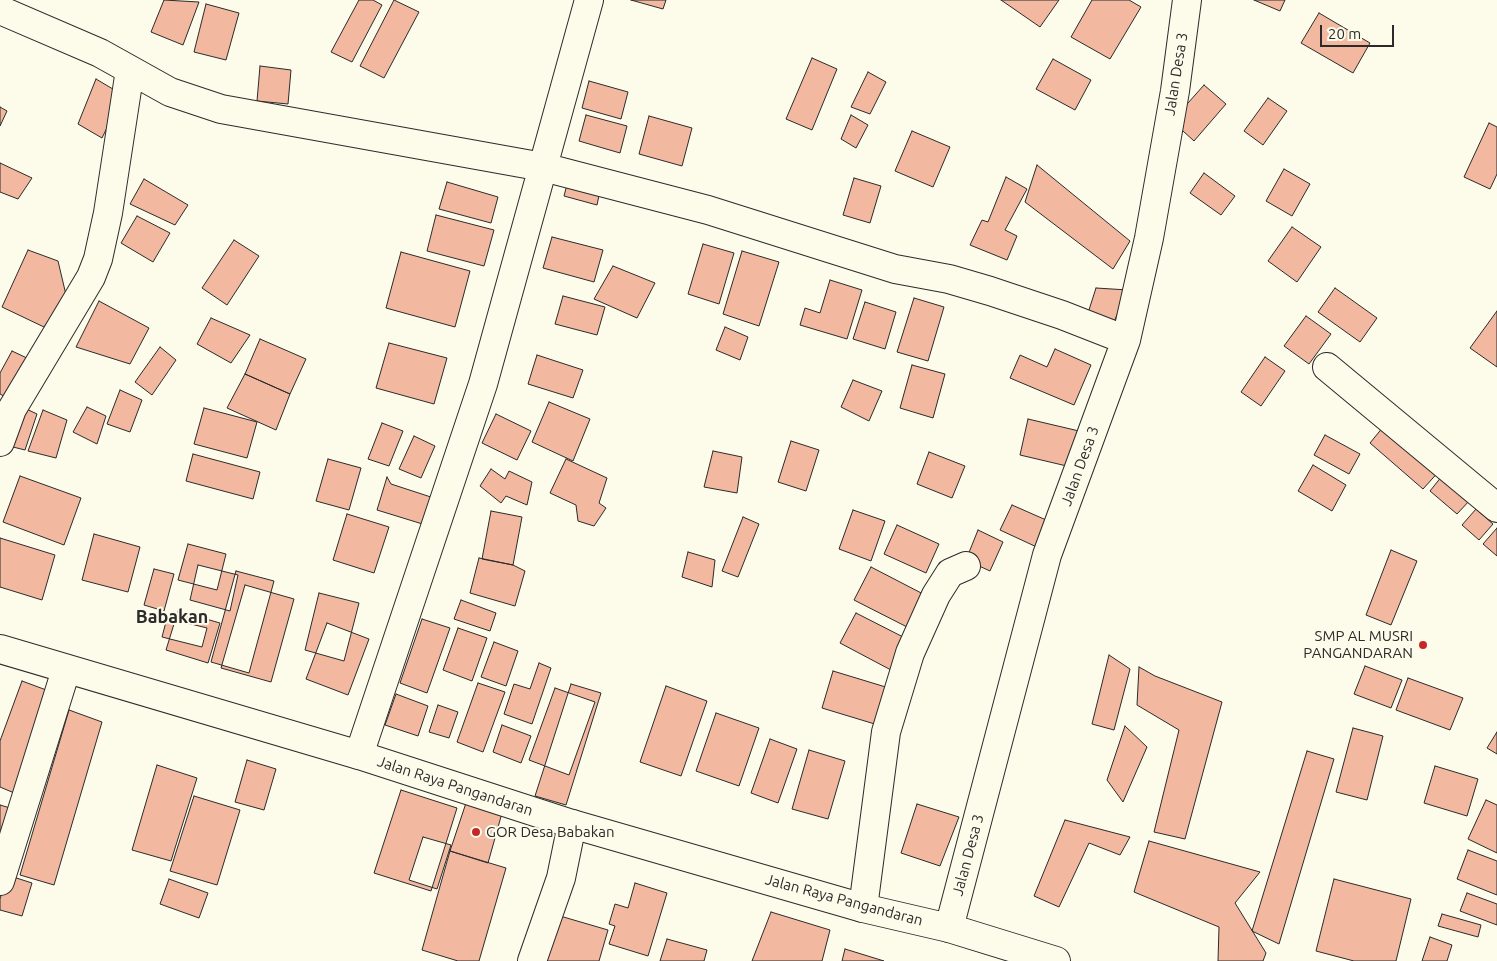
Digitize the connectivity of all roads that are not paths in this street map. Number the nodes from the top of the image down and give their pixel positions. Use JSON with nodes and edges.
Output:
{"nodes":[{"id":1,"x":589,"y":0,"type":"edge"},
{"id":2,"x":1187,"y":0,"type":"edge"},
{"id":3,"x":0,"y":10,"type":"edge"},
{"id":4,"x":130,"y":70,"type":"junction"},
{"id":5,"x":543,"y":167,"type":"junction"},
{"id":6,"x":1126,"y":340,"type":"junction"},
{"id":7,"x":1327,"y":367,"type":"dead end"},
{"id":8,"x":0,"y":442,"type":"edge"},
{"id":9,"x":1497,"y":508,"type":"edge"},
{"id":10,"x":966,"y":566,"type":"dead end"},
{"id":11,"x":0,"y":649,"type":"edge"},
{"id":12,"x":66,"y":670,"type":"junction"},
{"id":13,"x":359,"y":755,"type":"junction"},
{"id":14,"x":572,"y":824,"type":"junction"},
{"id":15,"x":0,"y":881,"type":"edge"},
{"id":16,"x":863,"y":908,"type":"junction"},
{"id":17,"x":949,"y":928,"type":"junction"},
{"id":18,"x":532,"y":961,"type":"edge"},
{"id":19,"x":1056,"y":961,"type":"edge"}],
"edges":[{"from":1,"to":5,"type":"main road"},
{"from":2,"to":6,"type":"main road","name":"Jalan Desa 3"},
{"from":3,"to":4,"type":"main road"},
{"from":4,"to":5,"type":"main road"},
{"from":4,"to":8,"type":"main road"},
{"from":5,"to":6,"type":"main road"},
{"from":5,"to":13,"type":"main road"},
{"from":6,"to":17,"type":"main road","name":"Jalan Desa 3"},
{"from":7,"to":9,"type":"main road"},
{"from":10,"to":16,"type":"main road"},
{"from":11,"to":12,"type":"main road","name":"Jalan Raya Pangandaran"},
{"from":12,"to":13,"type":"main road","name":"Jalan Raya Pangandaran"},
{"from":12,"to":15,"type":"main road"},
{"from":13,"to":14,"type":"main road","name":"Jalan Raya Pangandaran"},
{"from":14,"to":16,"type":"main road","name":"Jalan Raya Pangandaran"},
{"from":14,"to":18,"type":"main road"},
{"from":16,"to":17,"type":"main road","name":"Jalan Raya Pangandaran"},
{"from":17,"to":19,"type":"main road","name":"Jalan Raya Pangandaran"}]}
